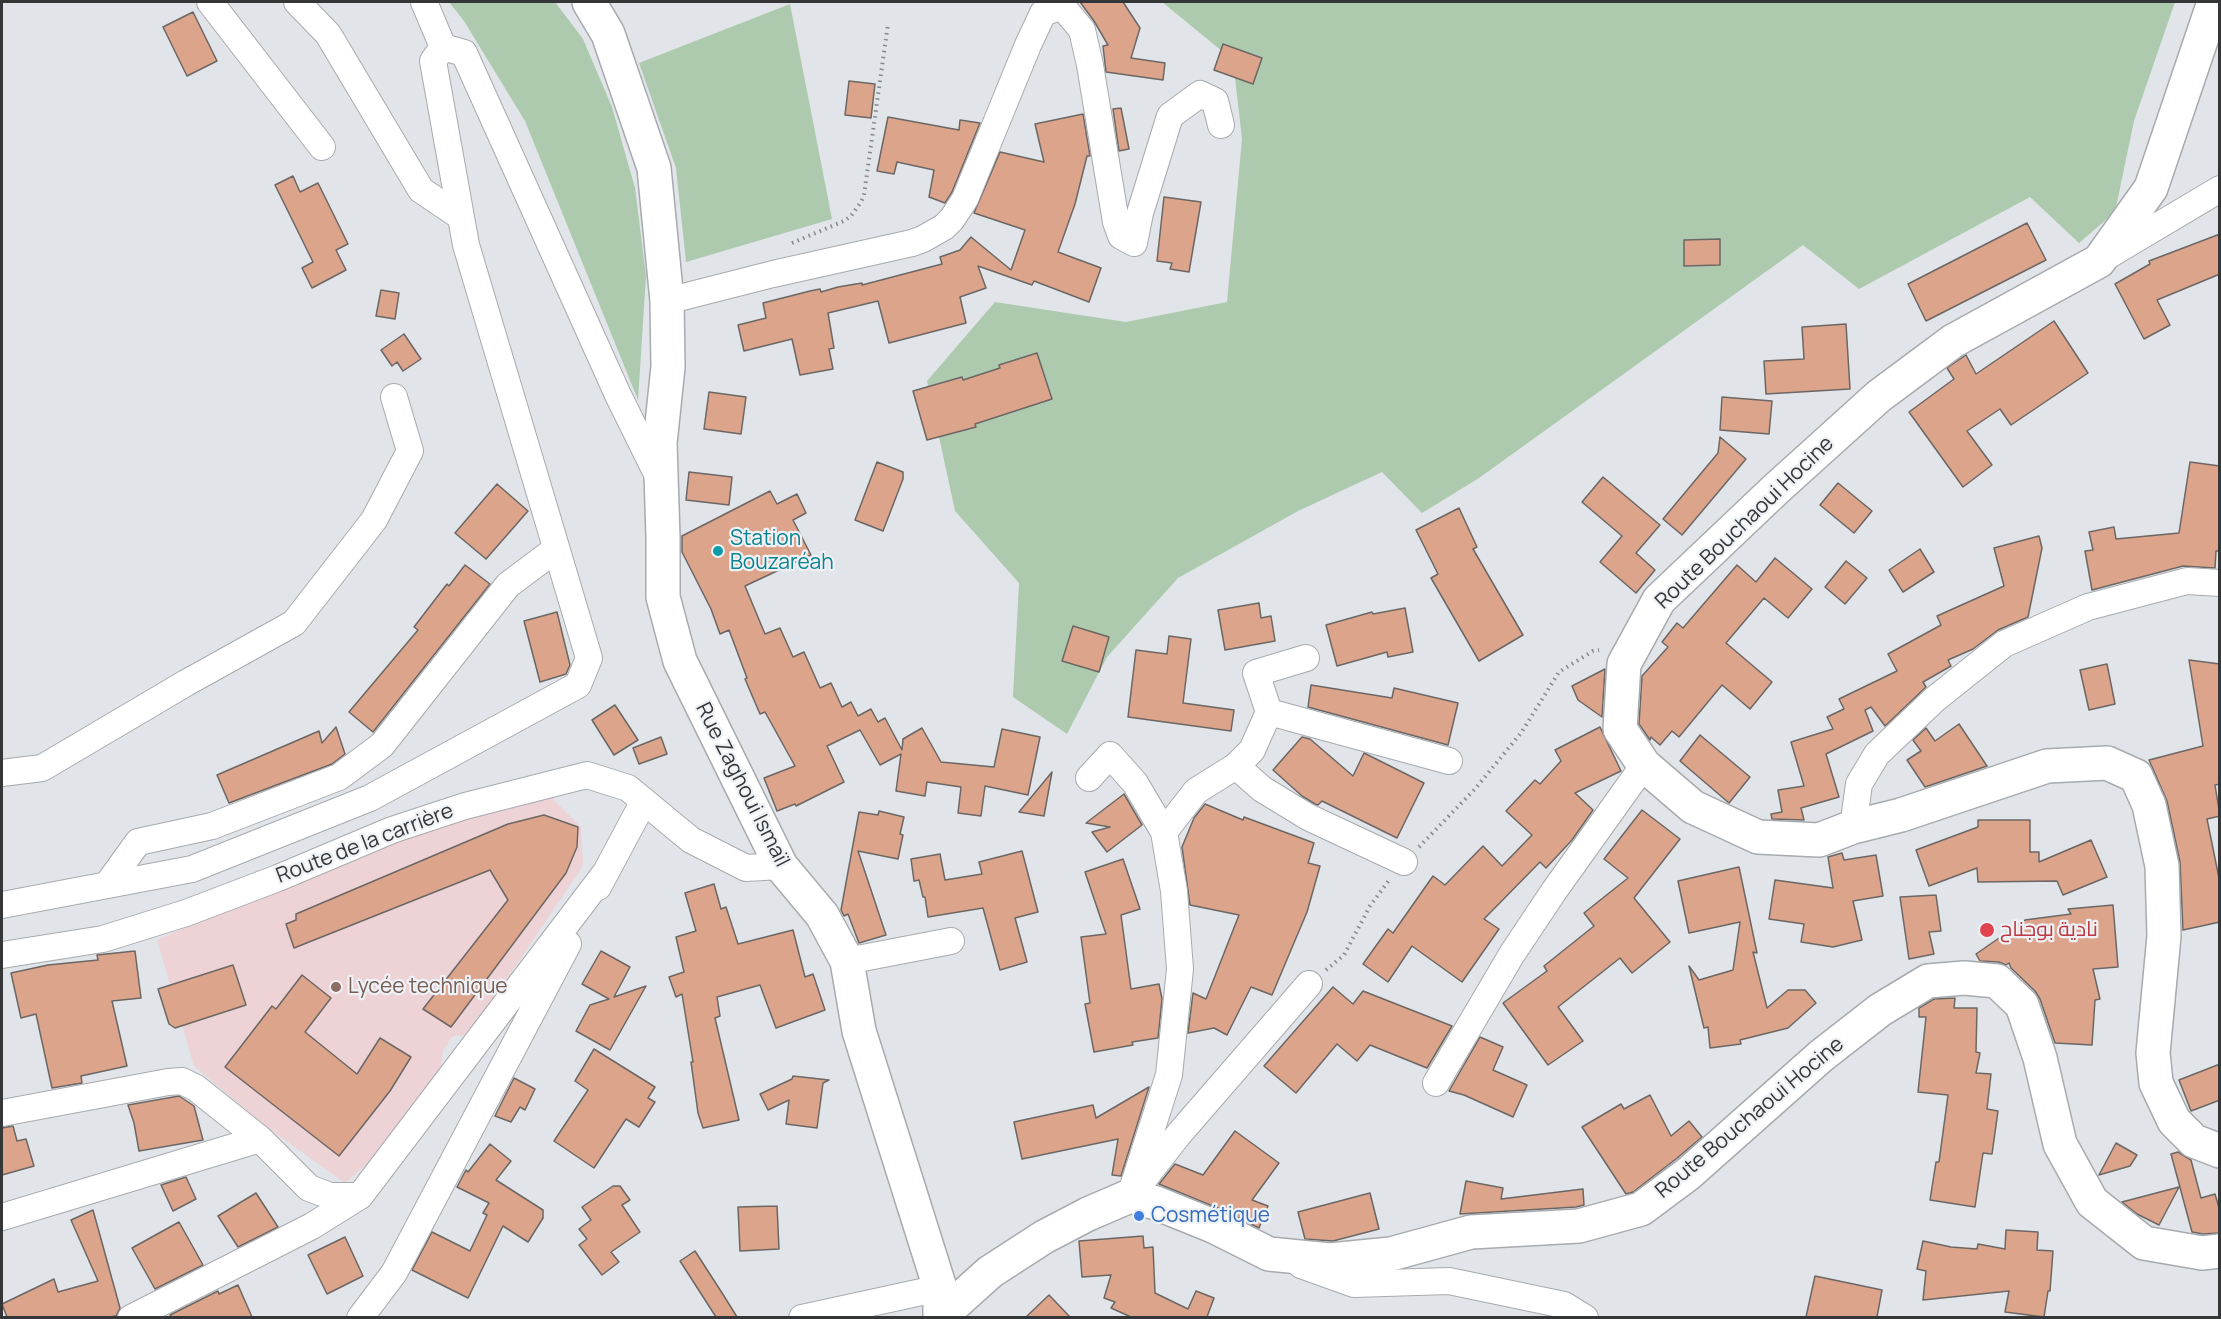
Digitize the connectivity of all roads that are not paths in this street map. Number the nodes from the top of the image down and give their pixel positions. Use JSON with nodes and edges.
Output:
{"nodes":[{"id":1,"x":210,"y":2,"type":"edge"},
{"id":2,"x":297,"y":2,"type":"edge"},
{"id":3,"x":424,"y":2,"type":"edge"},
{"id":4,"x":589,"y":2,"type":"edge"},
{"id":5,"x":2214,"y":2,"type":"edge"},
{"id":6,"x":443,"y":47,"type":"junction"},
{"id":7,"x":1221,"y":125,"type":"dead end"},
{"id":8,"x":322,"y":147,"type":"dead end"},
{"id":9,"x":2220,"y":189,"type":"edge"},
{"id":10,"x":461,"y":217,"type":"junction"},
{"id":11,"x":2099,"y":261,"type":"junction"},
{"id":12,"x":667,"y":301,"type":"junction"},
{"id":13,"x":394,"y":397,"type":"dead end"},
{"id":14,"x":661,"y":482,"type":"junction"},
{"id":15,"x":556,"y":549,"type":"junction"},
{"id":16,"x":2220,"y":583,"type":"edge"},
{"id":17,"x":1306,"y":658,"type":"dead end"},
{"id":18,"x":1269,"y":712,"type":"junction"},
{"id":19,"x":1449,"y":761,"type":"dead end"},
{"id":20,"x":1644,"y":765,"type":"junction"},
{"id":21,"x":1236,"y":766,"type":"junction"},
{"id":22,"x":2,"y":773,"type":"edge"},
{"id":23,"x":1089,"y":778,"type":"dead end"},
{"id":24,"x":644,"y":801,"type":"junction"},
{"id":25,"x":1853,"y":827,"type":"junction"},
{"id":26,"x":1164,"y":832,"type":"junction"},
{"id":27,"x":1404,"y":861,"type":"road end"},
{"id":28,"x":781,"y":866,"type":"junction"},
{"id":29,"x":606,"y":872,"type":"junction"},
{"id":30,"x":108,"y":885,"type":"junction"},
{"id":31,"x":2,"y":905,"type":"edge"},
{"id":32,"x":951,"y":941,"type":"dead end"},
{"id":33,"x":2,"y":955,"type":"edge"},
{"id":34,"x":847,"y":960,"type":"junction"},
{"id":35,"x":1309,"y":984,"type":"road end"},
{"id":36,"x":529,"y":1018,"type":"junction"},
{"id":37,"x":483,"y":1037,"type":"junction"},
{"id":38,"x":1436,"y":1083,"type":"dead end"},
{"id":39,"x":2,"y":1113,"type":"edge"},
{"id":40,"x":260,"y":1139,"type":"junction"},
{"id":41,"x":2220,"y":1151,"type":"edge"},
{"id":42,"x":360,"y":1196,"type":"junction"},
{"id":43,"x":1131,"y":1196,"type":"junction"},
{"id":44,"x":2,"y":1217,"type":"edge"},
{"id":45,"x":2220,"y":1251,"type":"edge"},
{"id":46,"x":1269,"y":1254,"type":"junction"},
{"id":47,"x":940,"y":1303,"type":"edge"},
{"id":48,"x":131,"y":1317,"type":"edge"},
{"id":49,"x":360,"y":1317,"type":"edge"},
{"id":50,"x":802,"y":1317,"type":"edge"},
{"id":51,"x":1585,"y":1317,"type":"edge"}],
"edges":[{"from":1,"to":8,"type":"street"},
{"from":2,"to":10,"type":"street"},
{"from":3,"to":6,"type":"street"},
{"from":4,"to":12,"type":"street","name":"Rue Zaghoui Ismaïl"},
{"from":5,"to":11,"type":"street","name":"Route Bouchaoui Hocine"},
{"from":6,"to":10,"type":"street"},
{"from":6,"to":14,"type":"street"},
{"from":7,"to":12,"type":"street"},
{"from":9,"to":11,"type":"street"},
{"from":10,"to":15,"type":"street"},
{"from":11,"to":20,"type":"street","name":"Route Bouchaoui Hocine"},
{"from":12,"to":14,"type":"street","name":"Rue Zaghoui Ismaïl"},
{"from":13,"to":22,"type":"street"},
{"from":14,"to":28,"type":"street","name":"Rue Zaghoui Ismaïl"},
{"from":15,"to":30,"type":"street"},
{"from":15,"to":30,"type":"street"},
{"from":16,"to":25,"type":"street"},
{"from":17,"to":18,"type":"street"},
{"from":18,"to":19,"type":"street"},
{"from":18,"to":21,"type":"street"},
{"from":20,"to":25,"type":"street","name":"Route Bouchaoui Hocine"},
{"from":20,"to":38,"type":"street"},
{"from":21,"to":26,"type":"street"},
{"from":21,"to":27,"type":"street"},
{"from":23,"to":26,"type":"street"},
{"from":24,"to":28,"type":"street","name":"Route de la carrière"},
{"from":24,"to":29,"type":"street"},
{"from":24,"to":33,"type":"street","name":"Route de la carrière"},
{"from":25,"to":41,"type":"street","name":"Route Bouchaoui Hocine"},
{"from":26,"to":43,"type":"street"},
{"from":28,"to":34,"type":"street","name":"Rue Zaghoui Ismaïl"},
{"from":29,"to":36,"type":"street"},
{"from":29,"to":37,"type":"street"},
{"from":30,"to":31,"type":"street"},
{"from":32,"to":34,"type":"street"},
{"from":34,"to":47,"type":"street","name":"Rue Zaghoui Ismaïl"},
{"from":35,"to":43,"type":"street"},
{"from":36,"to":37,"type":"street"},
{"from":36,"to":49,"type":"street"},
{"from":37,"to":42,"type":"street"},
{"from":39,"to":40,"type":"street"},
{"from":40,"to":42,"type":"street"},
{"from":40,"to":44,"type":"street"},
{"from":42,"to":48,"type":"street"},
{"from":43,"to":46,"type":"street","name":"Route Bouchaoui Hocine"},
{"from":43,"to":47,"type":"street"},
{"from":45,"to":46,"type":"street","name":"Route Bouchaoui Hocine"},
{"from":46,"to":51,"type":"street"},
{"from":47,"to":50,"type":"street"}]}
